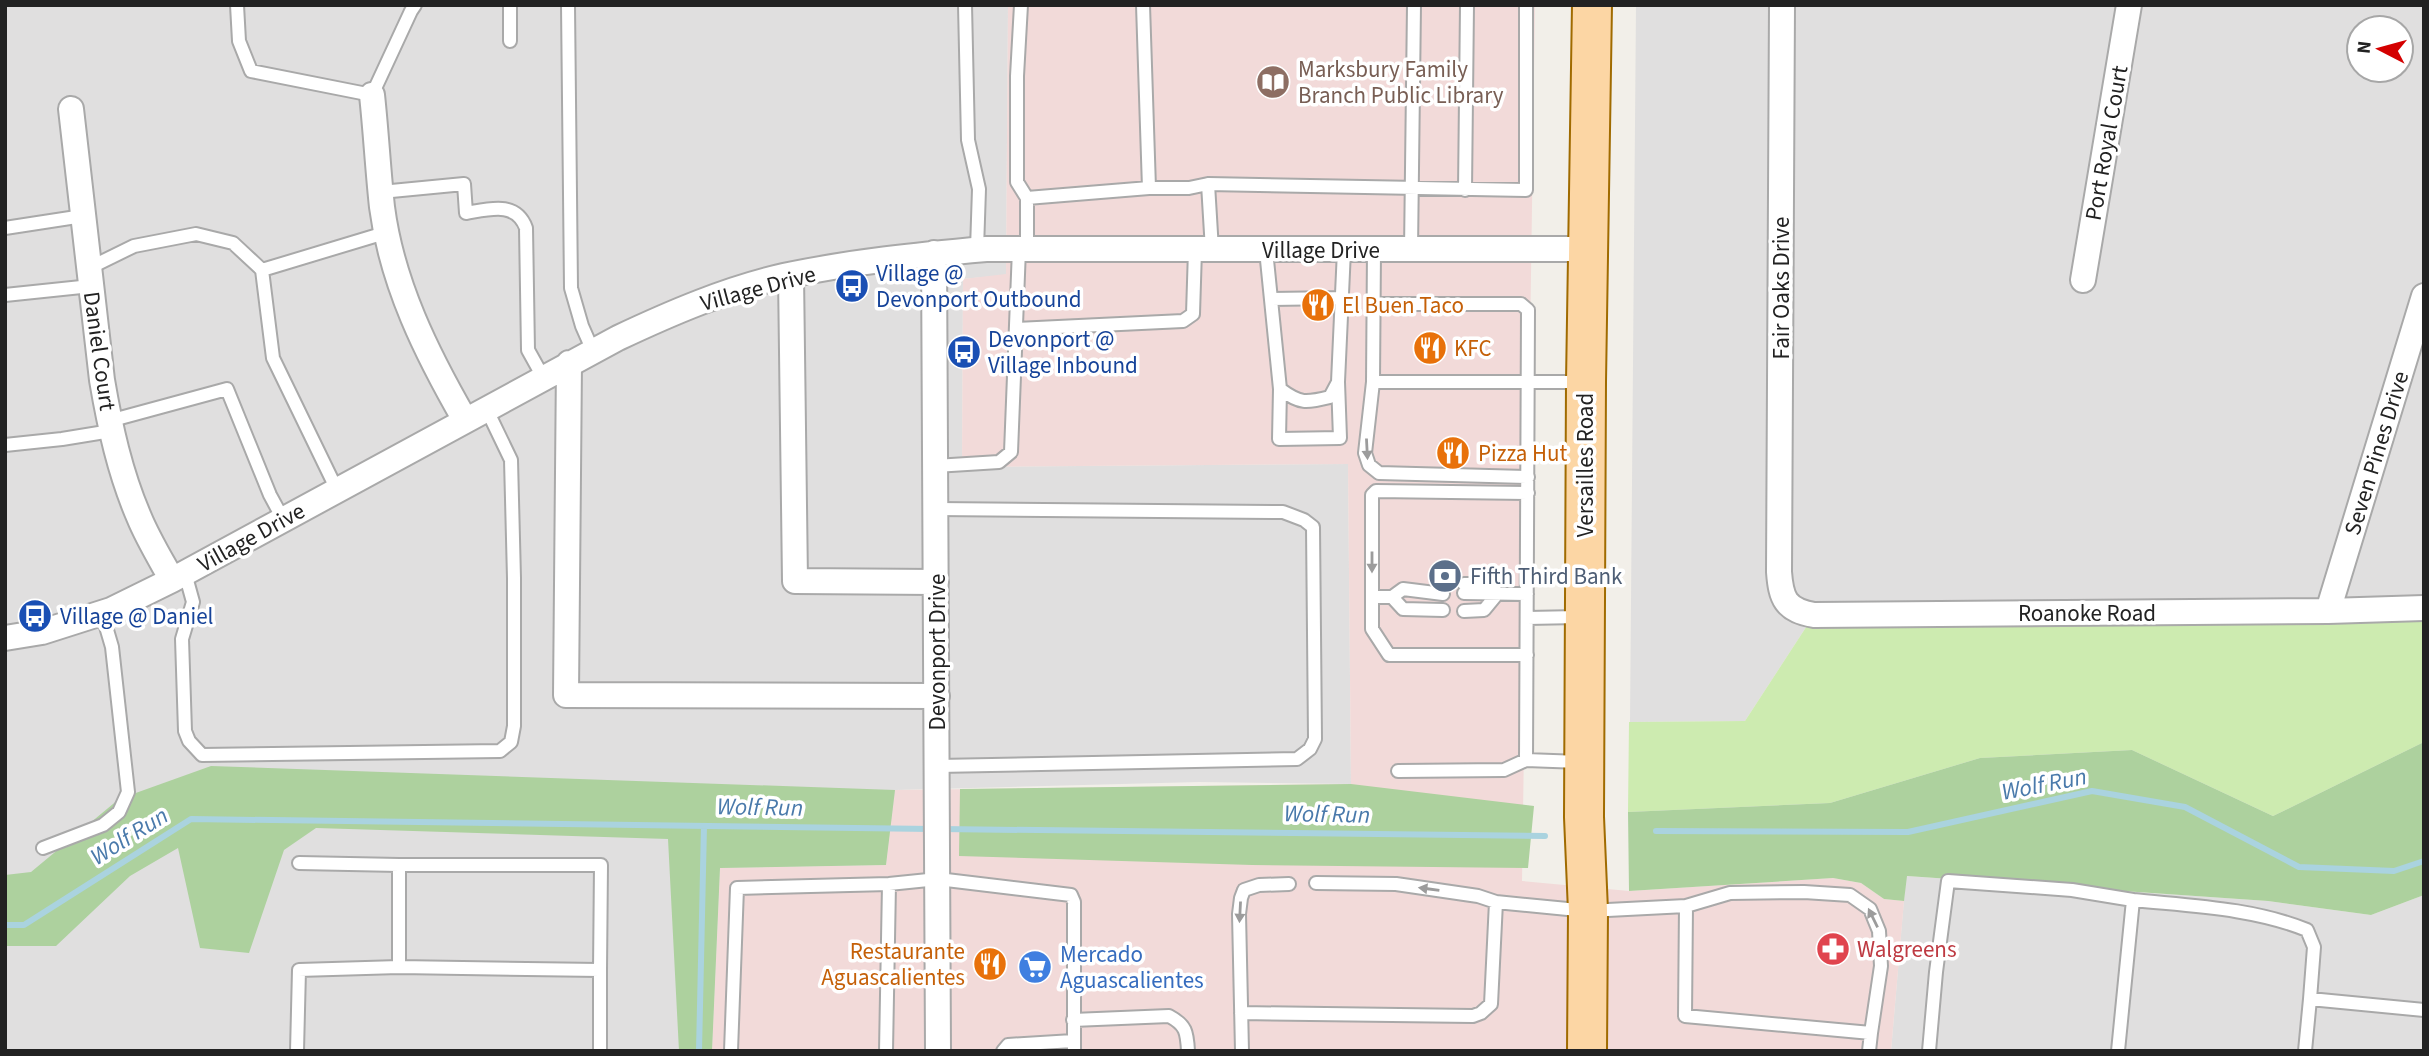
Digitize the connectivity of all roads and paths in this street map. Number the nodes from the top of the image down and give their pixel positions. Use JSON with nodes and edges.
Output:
{"nodes":[{"id":1,"x":237,"y":5,"type":"edge"},
{"id":2,"x":415,"y":5,"type":"edge"},
{"id":3,"x":510,"y":5,"type":"edge"},
{"id":4,"x":568,"y":5,"type":"edge"},
{"id":5,"x":964,"y":5,"type":"edge"},
{"id":6,"x":1021,"y":5,"type":"edge"},
{"id":7,"x":1143,"y":5,"type":"edge"},
{"id":8,"x":1415,"y":5,"type":"edge"},
{"id":9,"x":1468,"y":5,"type":"edge"},
{"id":10,"x":1526,"y":5,"type":"edge"},
{"id":11,"x":1592,"y":5,"type":"edge"},
{"id":12,"x":1782,"y":5,"type":"edge"},
{"id":13,"x":2129,"y":5,"type":"edge"},
{"id":14,"x":510,"y":41,"type":"dead end"},
{"id":15,"x":372,"y":95,"type":"junction"},
{"id":16,"x":71,"y":110,"type":"dead end"},
{"id":17,"x":1208,"y":184,"type":"junction"},
{"id":18,"x":1149,"y":188,"type":"junction"},
{"id":19,"x":1412,"y":188,"type":"junction"},
{"id":20,"x":1465,"y":190,"type":"junction"},
{"id":21,"x":381,"y":192,"type":"junction"},
{"id":22,"x":1027,"y":198,"type":"junction"},
{"id":23,"x":83,"y":216,"type":"junction"},
{"id":24,"x":5,"y":228,"type":"edge"},
{"id":25,"x":388,"y":232,"type":"junction"},
{"id":26,"x":977,"y":249,"type":"junction"},
{"id":27,"x":1023,"y":249,"type":"junction"},
{"id":28,"x":1588,"y":249,"type":"junction"},
{"id":29,"x":1204,"y":250,"type":"junction"},
{"id":30,"x":1266,"y":250,"type":"junction"},
{"id":31,"x":1344,"y":250,"type":"junction"},
{"id":32,"x":1374,"y":250,"type":"junction"},
{"id":33,"x":1410,"y":250,"type":"junction"},
{"id":34,"x":934,"y":253,"type":"junction"},
{"id":35,"x":262,"y":271,"type":"junction"},
{"id":36,"x":791,"y":275,"type":"junction"},
{"id":37,"x":90,"y":277,"type":"junction"},
{"id":38,"x":2083,"y":280,"type":"dead end"},
{"id":39,"x":5,"y":295,"type":"edge"},
{"id":40,"x":2424,"y":296,"type":"edge"},
{"id":41,"x":1341,"y":298,"type":"junction"},
{"id":42,"x":1271,"y":299,"type":"junction"},
{"id":43,"x":1374,"y":304,"type":"junction"},
{"id":44,"x":1016,"y":329,"type":"junction"},
{"id":45,"x":593,"y":351,"type":"junction"},
{"id":46,"x":569,"y":363,"type":"junction"},
{"id":47,"x":543,"y":377,"type":"junction"},
{"id":48,"x":1338,"y":382,"type":"junction"},
{"id":49,"x":1373,"y":382,"type":"junction"},
{"id":50,"x":1529,"y":382,"type":"junction"},
{"id":51,"x":1586,"y":383,"type":"junction"},
{"id":52,"x":1280,"y":389,"type":"junction"},
{"id":53,"x":476,"y":414,"type":"junction"},
{"id":54,"x":110,"y":426,"type":"junction"},
{"id":55,"x":5,"y":445,"type":"edge"},
{"id":56,"x":935,"y":466,"type":"junction"},
{"id":57,"x":1528,"y":477,"type":"junction"},
{"id":58,"x":337,"y":490,"type":"junction"},
{"id":59,"x":1528,"y":493,"type":"junction"},
{"id":60,"x":936,"y":509,"type":"junction"},
{"id":61,"x":283,"y":519,"type":"junction"},
{"id":62,"x":1779,"y":572,"type":"joint"},
{"id":63,"x":179,"y":577,"type":"junction"},
{"id":64,"x":936,"y":582,"type":"junction"},
{"id":65,"x":1443,"y":589,"type":"dead end"},
{"id":66,"x":1464,"y":589,"type":"dead end"},
{"id":67,"x":1397,"y":593,"type":"junction"},
{"id":68,"x":1498,"y":593,"type":"junction"},
{"id":69,"x":1527,"y":594,"type":"junction"},
{"id":70,"x":1372,"y":597,"type":"junction"},
{"id":71,"x":2424,"y":608,"type":"edge"},
{"id":72,"x":1443,"y":610,"type":"dead end"},
{"id":73,"x":1464,"y":611,"type":"dead end"},
{"id":74,"x":2328,"y":611,"type":"junction"},
{"id":75,"x":102,"y":613,"type":"junction"},
{"id":76,"x":1585,"y":617,"type":"junction"},
{"id":77,"x":1527,"y":618,"type":"junction"},
{"id":78,"x":5,"y":638,"type":"edge"},
{"id":79,"x":1527,"y":656,"type":"junction"},
{"id":80,"x":937,"y":696,"type":"junction"},
{"id":81,"x":1526,"y":760,"type":"junction"},
{"id":82,"x":1584,"y":762,"type":"junction"},
{"id":83,"x":938,"y":766,"type":"junction"},
{"id":84,"x":1398,"y":771,"type":"dead end"},
{"id":85,"x":43,"y":848,"type":"dead end"},
{"id":86,"x":299,"y":863,"type":"dead end"},
{"id":87,"x":399,"y":865,"type":"junction"},
{"id":88,"x":938,"y":879,"type":"junction"},
{"id":89,"x":1316,"y":883,"type":"dead end"},
{"id":90,"x":889,"y":884,"type":"junction"},
{"id":91,"x":1289,"y":884,"type":"dead end"},
{"id":92,"x":2133,"y":900,"type":"junction"},
{"id":93,"x":1496,"y":902,"type":"junction"},
{"id":94,"x":1686,"y":906,"type":"junction"},
{"id":95,"x":1588,"y":911,"type":"junction"},
{"id":96,"x":399,"y":967,"type":"junction"},
{"id":97,"x":600,"y":970,"type":"junction"},
{"id":98,"x":2310,"y":999,"type":"junction"},
{"id":99,"x":2424,"y":1010,"type":"edge"},
{"id":100,"x":1241,"y":1013,"type":"junction"},
{"id":101,"x":1073,"y":1020,"type":"junction"},
{"id":102,"x":1871,"y":1033,"type":"junction"},
{"id":103,"x":1073,"y":1046,"type":"edge"},
{"id":104,"x":297,"y":1051,"type":"edge"},
{"id":105,"x":600,"y":1051,"type":"edge"},
{"id":106,"x":731,"y":1051,"type":"edge"},
{"id":107,"x":886,"y":1051,"type":"edge"},
{"id":108,"x":938,"y":1051,"type":"edge"},
{"id":109,"x":1003,"y":1051,"type":"edge"},
{"id":110,"x":1188,"y":1051,"type":"edge"},
{"id":111,"x":1242,"y":1051,"type":"edge"},
{"id":112,"x":1587,"y":1051,"type":"edge"},
{"id":113,"x":1869,"y":1051,"type":"edge"},
{"id":114,"x":1929,"y":1051,"type":"edge"},
{"id":115,"x":2118,"y":1051,"type":"edge"},
{"id":116,"x":2305,"y":1051,"type":"edge"}],
"edges":[{"from":1,"to":15,"type":"lane"},
{"from":2,"to":15,"type":"lane"},
{"from":3,"to":14,"type":"lane"},
{"from":4,"to":45,"type":"lane"},
{"from":5,"to":26,"type":"lane"},
{"from":6,"to":22,"type":"lane"},
{"from":7,"to":18,"type":"lane"},
{"from":8,"to":19,"type":"lane"},
{"from":9,"to":20,"type":"lane"},
{"from":10,"to":20,"type":"lane"},
{"from":11,"to":28,"type":"main road","name":"Versailles Road"},
{"from":12,"to":62,"type":"street","name":"Fair Oaks Drive"},
{"from":13,"to":38,"type":"street","name":"Port Royal Court"},
{"from":15,"to":21,"type":"street"},
{"from":16,"to":23,"type":"street","name":"Daniel Court"},
{"from":17,"to":18,"type":"lane"},
{"from":17,"to":19,"type":"lane"},
{"from":17,"to":29,"type":"lane"},
{"from":18,"to":22,"type":"lane"},
{"from":19,"to":20,"type":"lane"},
{"from":19,"to":33,"type":"lane"},
{"from":21,"to":25,"type":"street"},
{"from":21,"to":47,"type":"lane"},
{"from":22,"to":27,"type":"lane"},
{"from":23,"to":24,"type":"lane"},
{"from":23,"to":37,"type":"street","name":"Daniel Court"},
{"from":25,"to":35,"type":"lane"},
{"from":25,"to":53,"type":"street"},
{"from":26,"to":27,"type":"street","name":"Village Drive"},
{"from":26,"to":34,"type":"street","name":"Village Drive"},
{"from":27,"to":29,"type":"street","name":"Village Drive"},
{"from":27,"to":44,"type":"lane"},
{"from":28,"to":33,"type":"street","name":"Village Drive"},
{"from":28,"to":51,"type":"main road","name":"Versailles Road"},
{"from":29,"to":30,"type":"street","name":"Village Drive"},
{"from":29,"to":44,"type":"lane"},
{"from":30,"to":31,"type":"street","name":"Village Drive"},
{"from":30,"to":42,"type":"lane"},
{"from":31,"to":32,"type":"street","name":"Village Drive"},
{"from":31,"to":41,"type":"lane"},
{"from":32,"to":33,"type":"street","name":"Village Drive"},
{"from":32,"to":43,"type":"lane"},
{"from":34,"to":36,"type":"street","name":"Village Drive"},
{"from":34,"to":56,"type":"street","name":"Devonport Drive"},
{"from":35,"to":37,"type":"lane"},
{"from":35,"to":58,"type":"lane"},
{"from":36,"to":45,"type":"street","name":"Village Drive"},
{"from":36,"to":64,"type":"street"},
{"from":37,"to":39,"type":"lane"},
{"from":37,"to":54,"type":"street","name":"Daniel Court"},
{"from":40,"to":74,"type":"street","name":"Seven Pines Drive"},
{"from":41,"to":42,"type":"lane"},
{"from":41,"to":48,"type":"lane"},
{"from":42,"to":52,"type":"lane"},
{"from":43,"to":49,"type":"lane"},
{"from":43,"to":50,"type":"lane"},
{"from":44,"to":56,"type":"lane"},
{"from":45,"to":46,"type":"street","name":"Village Drive"},
{"from":46,"to":47,"type":"street","name":"Village Drive"},
{"from":46,"to":80,"type":"street"},
{"from":47,"to":53,"type":"street","name":"Village Drive"},
{"from":48,"to":52,"type":"lane"},
{"from":48,"to":52,"type":"lane"},
{"from":49,"to":50,"type":"lane"},
{"from":49,"to":57,"type":"lane","one_way":true},
{"from":50,"to":51,"type":"lane"},
{"from":50,"to":57,"type":"lane"},
{"from":51,"to":76,"type":"main road","name":"Versailles Road"},
{"from":53,"to":58,"type":"street","name":"Village Drive"},
{"from":53,"to":63,"type":"lane"},
{"from":54,"to":55,"type":"lane"},
{"from":54,"to":61,"type":"lane"},
{"from":54,"to":63,"type":"street","name":"Daniel Court"},
{"from":56,"to":60,"type":"street","name":"Devonport Drive"},
{"from":57,"to":59,"type":"lane"},
{"from":58,"to":61,"type":"street","name":"Village Drive"},
{"from":59,"to":69,"type":"lane"},
{"from":59,"to":70,"type":"lane","one_way":true},
{"from":60,"to":64,"type":"street","name":"Devonport Drive"},
{"from":60,"to":83,"type":"lane"},
{"from":61,"to":63,"type":"street","name":"Village Drive"},
{"from":62,"to":74,"type":"street","name":"Roanoke Road"},
{"from":63,"to":75,"type":"street","name":"Village Drive"},
{"from":64,"to":80,"type":"street","name":"Devonport Drive"},
{"from":65,"to":67,"type":"lane"},
{"from":66,"to":68,"type":"lane"},
{"from":67,"to":70,"type":"lane"},
{"from":67,"to":72,"type":"lane"},
{"from":68,"to":69,"type":"lane"},
{"from":68,"to":73,"type":"lane"},
{"from":69,"to":77,"type":"lane"},
{"from":70,"to":79,"type":"lane"},
{"from":71,"to":74,"type":"street","name":"Roanoke Road"},
{"from":75,"to":78,"type":"street","name":"Village Drive"},
{"from":75,"to":85,"type":"lane"},
{"from":76,"to":77,"type":"lane"},
{"from":76,"to":82,"type":"main road","name":"Versailles Road"},
{"from":77,"to":79,"type":"lane"},
{"from":79,"to":81,"type":"lane"},
{"from":80,"to":83,"type":"street","name":"Devonport Drive"},
{"from":81,"to":82,"type":"lane"},
{"from":81,"to":84,"type":"lane"},
{"from":82,"to":95,"type":"main road","name":"Versailles Road"},
{"from":83,"to":88,"type":"street","name":"Devonport Drive"},
{"from":86,"to":87,"type":"lane"},
{"from":87,"to":96,"type":"lane"},
{"from":87,"to":97,"type":"lane"},
{"from":88,"to":90,"type":"lane"},
{"from":88,"to":101,"type":"lane"},
{"from":88,"to":108,"type":"street","name":"Devonport Drive"},
{"from":93,"to":89,"type":"lane","one_way":true},
{"from":90,"to":106,"type":"lane"},
{"from":90,"to":107,"type":"lane"},
{"from":91,"to":100,"type":"lane","one_way":true},
{"from":92,"to":98,"type":"lane"},
{"from":92,"to":114,"type":"lane"},
{"from":92,"to":115,"type":"lane"},
{"from":93,"to":95,"type":"lane"},
{"from":93,"to":100,"type":"lane"},
{"from":94,"to":95,"type":"lane"},
{"from":94,"to":102,"type":"lane"},
{"from":102,"to":94,"type":"lane","one_way":true},
{"from":95,"to":112,"type":"main road","name":"Versailles Road"},
{"from":96,"to":97,"type":"lane"},
{"from":96,"to":104,"type":"lane"},
{"from":97,"to":105,"type":"lane"},
{"from":98,"to":99,"type":"lane"},
{"from":98,"to":116,"type":"lane"},
{"from":100,"to":111,"type":"lane"},
{"from":101,"to":103,"type":"lane"},
{"from":101,"to":110,"type":"lane"},
{"from":102,"to":113,"type":"lane"},
{"from":103,"to":109,"type":"lane"}]}
